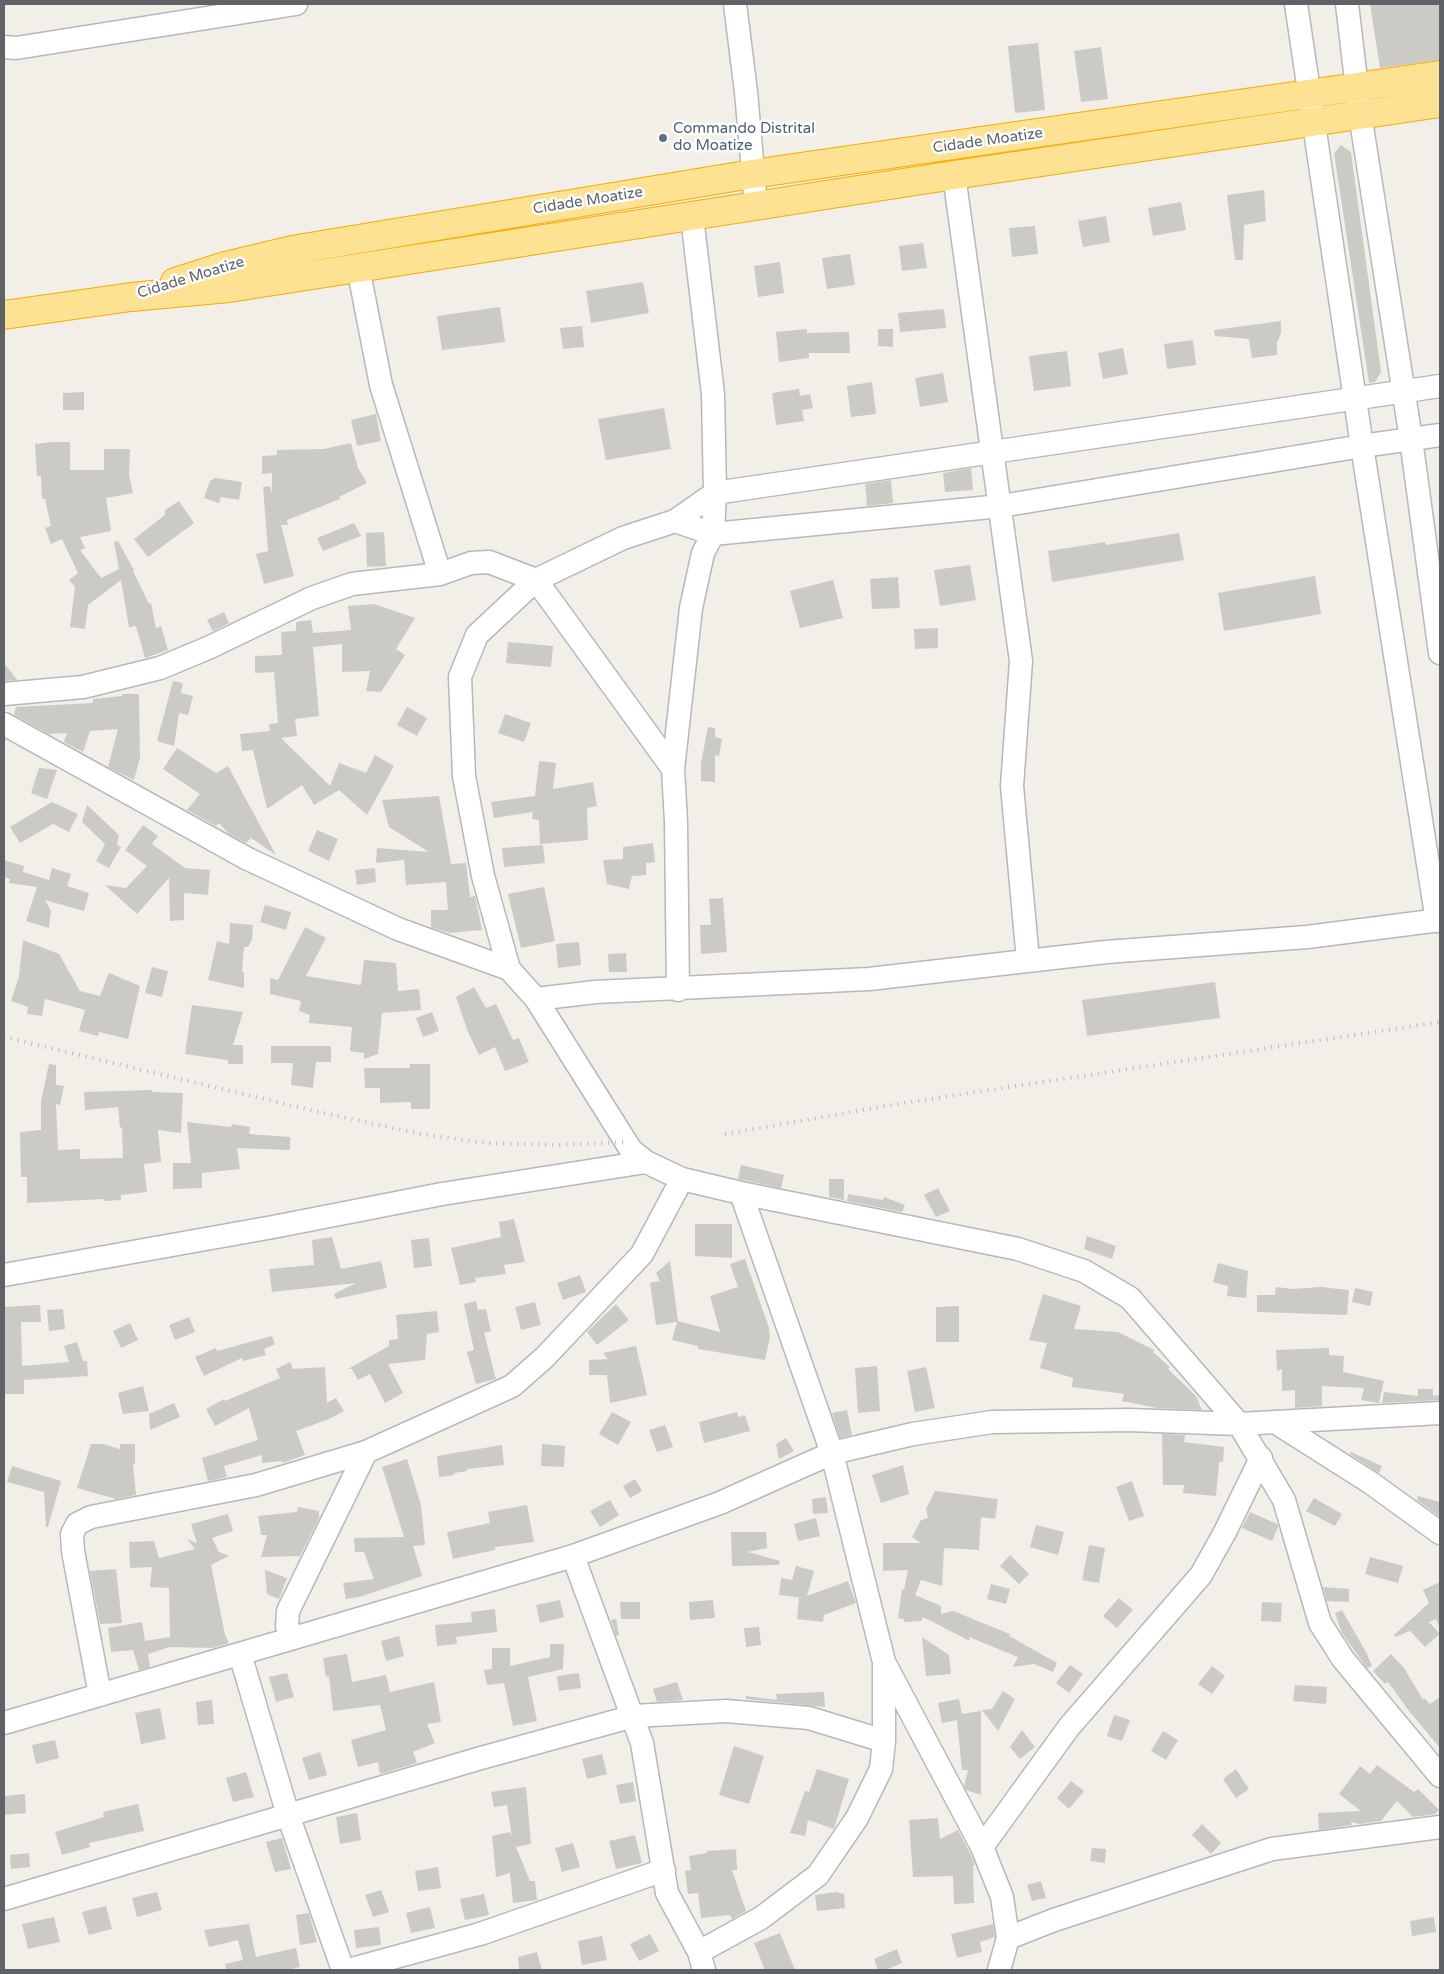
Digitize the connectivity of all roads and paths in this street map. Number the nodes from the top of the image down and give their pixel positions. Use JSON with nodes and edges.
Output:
{"nodes":[{"id":1,"x":296,"y":4,"type":"edge"},
{"id":2,"x":735,"y":4,"type":"edge"},
{"id":3,"x":1296,"y":4,"type":"edge"},
{"id":4,"x":1347,"y":4,"type":"edge"},
{"id":5,"x":4,"y":46,"type":"edge"},
{"id":6,"x":1440,"y":75,"type":"edge"},
{"id":7,"x":1357,"y":87,"type":"junction"},
{"id":8,"x":1310,"y":94,"type":"junction"},
{"id":9,"x":1440,"y":103,"type":"edge"},
{"id":10,"x":1360,"y":114,"type":"junction"},
{"id":11,"x":1313,"y":122,"type":"junction"},
{"id":12,"x":752,"y":174,"type":"junction"},
{"id":13,"x":954,"y":175,"type":"junction"},
{"id":14,"x":756,"y":206,"type":"junction"},
{"id":15,"x":692,"y":217,"type":"junction"},
{"id":16,"x":358,"y":266,"type":"junction"},
{"id":17,"x":131,"y":297,"type":"junction"},
{"id":18,"x":4,"y":315,"type":"edge"},
{"id":19,"x":1440,"y":386,"type":"edge"},
{"id":20,"x":1402,"y":392,"type":"junction"},
{"id":21,"x":1355,"y":398,"type":"junction"},
{"id":22,"x":1440,"y":435,"type":"edge"},
{"id":23,"x":1411,"y":439,"type":"junction"},
{"id":24,"x":1362,"y":446,"type":"junction"},
{"id":25,"x":994,"y":451,"type":"junction"},
{"id":26,"x":716,"y":493,"type":"junction"},
{"id":27,"x":1002,"y":506,"type":"junction"},
{"id":28,"x":675,"y":521,"type":"junction"},
{"id":29,"x":714,"y":534,"type":"junction"},
{"id":30,"x":440,"y":574,"type":"junction"},
{"id":31,"x":536,"y":580,"type":"junction"},
{"id":32,"x":1440,"y":653,"type":"edge"},
{"id":33,"x":4,"y":694,"type":"edge"},
{"id":34,"x":4,"y":724,"type":"edge"},
{"id":35,"x":673,"y":770,"type":"junction"},
{"id":36,"x":1439,"y":920,"type":"edge"},
{"id":37,"x":1028,"y":960,"type":"junction"},
{"id":38,"x":509,"y":969,"type":"junction"},
{"id":39,"x":678,"y":990,"type":"junction"},
{"id":40,"x":536,"y":999,"type":"junction"},
{"id":41,"x":646,"y":1162,"type":"junction"},
{"id":42,"x":682,"y":1179,"type":"junction"},
{"id":43,"x":741,"y":1193,"type":"junction"},
{"id":44,"x":4,"y":1275,"type":"edge"},
{"id":45,"x":1440,"y":1413,"type":"edge"},
{"id":46,"x":1275,"y":1422,"type":"junction"},
{"id":47,"x":1239,"y":1424,"type":"junction"},
{"id":48,"x":366,"y":1452,"type":"junction"},
{"id":49,"x":832,"y":1454,"type":"junction"},
{"id":50,"x":1260,"y":1458,"type":"junction"},
{"id":51,"x":1440,"y":1533,"type":"edge"},
{"id":52,"x":573,"y":1556,"type":"junction"},
{"id":53,"x":293,"y":1637,"type":"junction"},
{"id":54,"x":240,"y":1654,"type":"junction"},
{"id":55,"x":884,"y":1662,"type":"junction"},
{"id":56,"x":100,"y":1695,"type":"junction"},
{"id":57,"x":634,"y":1716,"type":"junction"},
{"id":58,"x":4,"y":1723,"type":"edge"},
{"id":59,"x":884,"y":1741,"type":"junction"},
{"id":60,"x":1437,"y":1766,"type":"edge"},
{"id":61,"x":288,"y":1815,"type":"junction"},
{"id":62,"x":1440,"y":1827,"type":"edge"},
{"id":63,"x":982,"y":1847,"type":"junction"},
{"id":64,"x":664,"y":1870,"type":"junction"},
{"id":65,"x":4,"y":1900,"type":"edge"},
{"id":66,"x":1008,"y":1938,"type":"junction"},
{"id":67,"x":702,"y":1961,"type":"edge"},
{"id":68,"x":343,"y":1970,"type":"edge"},
{"id":69,"x":348,"y":1970,"type":"edge"},
{"id":70,"x":999,"y":1970,"type":"edge"}],
"edges":[{"from":1,"to":5,"type":"street"},
{"from":2,"to":12,"type":"street"},
{"from":3,"to":8,"type":"street"},
{"from":4,"to":7,"type":"street"},
{"from":6,"to":7,"type":"highway","name":"Cidade Moatize"},
{"from":7,"to":8,"type":"highway","name":"Cidade Moatize"},
{"from":7,"to":10,"type":"street"},
{"from":8,"to":11,"type":"street"},
{"from":8,"to":12,"type":"highway","name":"Cidade Moatize"},
{"from":9,"to":10,"type":"highway","name":"Cidade Moatize"},
{"from":10,"to":11,"type":"highway","name":"Cidade Moatize"},
{"from":10,"to":20,"type":"street"},
{"from":11,"to":13,"type":"highway","name":"Cidade Moatize"},
{"from":11,"to":21,"type":"street"},
{"from":12,"to":14,"type":"street"},
{"from":12,"to":17,"type":"highway","name":"Cidade Moatize"},
{"from":13,"to":14,"type":"highway","name":"Cidade Moatize"},
{"from":13,"to":25,"type":"street"},
{"from":14,"to":15,"type":"highway","name":"Cidade Moatize"},
{"from":15,"to":16,"type":"highway","name":"Cidade Moatize"},
{"from":15,"to":26,"type":"street"},
{"from":16,"to":17,"type":"highway","name":"Cidade Moatize"},
{"from":16,"to":30,"type":"street"},
{"from":17,"to":18,"type":"highway"},
{"from":19,"to":20,"type":"street"},
{"from":20,"to":21,"type":"street"},
{"from":20,"to":23,"type":"street"},
{"from":21,"to":24,"type":"street"},
{"from":21,"to":25,"type":"street"},
{"from":22,"to":23,"type":"street"},
{"from":23,"to":24,"type":"street"},
{"from":23,"to":32,"type":"street"},
{"from":24,"to":27,"type":"street"},
{"from":24,"to":36,"type":"street"},
{"from":25,"to":26,"type":"street"},
{"from":25,"to":27,"type":"street"},
{"from":26,"to":28,"type":"street"},
{"from":26,"to":29,"type":"street"},
{"from":27,"to":29,"type":"street"},
{"from":27,"to":37,"type":"street"},
{"from":28,"to":29,"type":"street"},
{"from":28,"to":31,"type":"street"},
{"from":29,"to":35,"type":"street"},
{"from":30,"to":31,"type":"street"},
{"from":30,"to":33,"type":"street"},
{"from":31,"to":35,"type":"street"},
{"from":31,"to":38,"type":"street"},
{"from":34,"to":38,"type":"street"},
{"from":35,"to":39,"type":"street"},
{"from":36,"to":37,"type":"street"},
{"from":37,"to":39,"type":"street"},
{"from":38,"to":40,"type":"street"},
{"from":39,"to":40,"type":"street"},
{"from":40,"to":41,"type":"street"},
{"from":41,"to":42,"type":"street"},
{"from":41,"to":44,"type":"street"},
{"from":42,"to":43,"type":"street"},
{"from":42,"to":48,"type":"street"},
{"from":43,"to":47,"type":"street"},
{"from":43,"to":49,"type":"street"},
{"from":45,"to":46,"type":"street"},
{"from":46,"to":47,"type":"street"},
{"from":46,"to":51,"type":"street"},
{"from":47,"to":49,"type":"street"},
{"from":47,"to":50,"type":"street"},
{"from":48,"to":53,"type":"street"},
{"from":48,"to":56,"type":"street"},
{"from":49,"to":52,"type":"street"},
{"from":49,"to":55,"type":"street"},
{"from":50,"to":60,"type":"street"},
{"from":50,"to":63,"type":"street"},
{"from":52,"to":53,"type":"street"},
{"from":52,"to":57,"type":"street"},
{"from":53,"to":54,"type":"street"},
{"from":54,"to":56,"type":"street"},
{"from":54,"to":61,"type":"street"},
{"from":55,"to":59,"type":"street"},
{"from":55,"to":63,"type":"street"},
{"from":56,"to":58,"type":"street"},
{"from":57,"to":59,"type":"street"},
{"from":57,"to":61,"type":"street"},
{"from":57,"to":64,"type":"street"},
{"from":59,"to":67,"type":"street"},
{"from":61,"to":65,"type":"street"},
{"from":61,"to":68,"type":"street"},
{"from":62,"to":66,"type":"street"},
{"from":63,"to":66,"type":"street"},
{"from":64,"to":67,"type":"street"},
{"from":64,"to":69,"type":"street"},
{"from":66,"to":70,"type":"street"}]}
